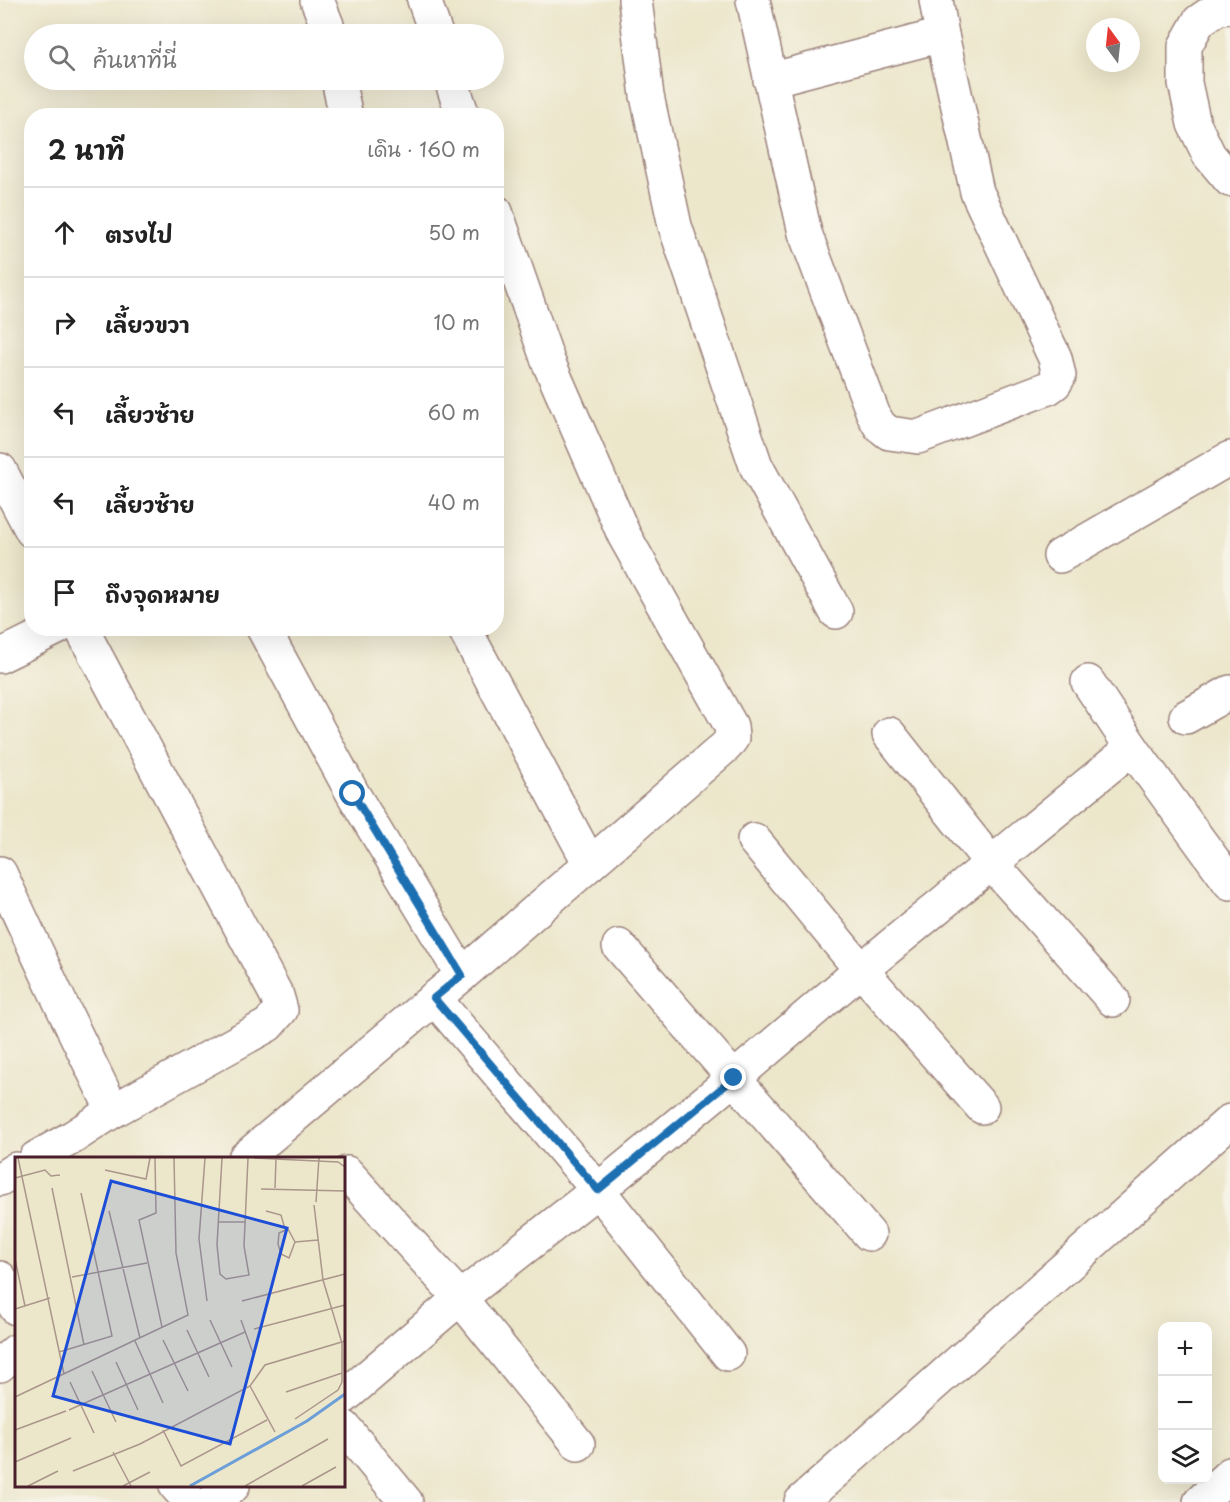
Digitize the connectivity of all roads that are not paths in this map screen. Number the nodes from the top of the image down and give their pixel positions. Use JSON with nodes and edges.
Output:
{"nodes":[{"id":1,"x":317,"y":0,"type":"edge"},
{"id":2,"x":424,"y":0,"type":"edge"},
{"id":3,"x":634,"y":0,"type":"edge"},
{"id":4,"x":753,"y":0,"type":"edge"},
{"id":5,"x":936,"y":0,"type":"edge"},
{"id":6,"x":1221,"y":5,"type":"edge"},
{"id":7,"x":327,"y":24,"type":"edge"},
{"id":8,"x":432,"y":24,"type":"edge"},
{"id":9,"x":942,"y":35,"type":"junction"},
{"id":10,"x":770,"y":80,"type":"junction"},
{"id":11,"x":340,"y":90,"type":"edge"},
{"id":12,"x":454,"y":90,"type":"edge"},
{"id":13,"x":344,"y":108,"type":"edge"},
{"id":14,"x":460,"y":108,"type":"edge"},
{"id":15,"x":1230,"y":180,"type":"edge"},
{"id":16,"x":504,"y":235,"type":"edge"},
{"id":17,"x":1230,"y":458,"type":"edge"},
{"id":18,"x":0,"y":470,"type":"edge"},
{"id":19,"x":24,"y":516,"type":"edge"},
{"id":20,"x":1060,"y":555,"type":"dead end"},
{"id":21,"x":836,"y":612,"type":"dead end"},
{"id":22,"x":41,"y":636,"type":"edge"},
{"id":23,"x":85,"y":636,"type":"edge"},
{"id":24,"x":267,"y":636,"type":"edge"},
{"id":25,"x":468,"y":636,"type":"edge"},
{"id":26,"x":0,"y":656,"type":"edge"},
{"id":27,"x":1088,"y":682,"type":"dead end"},
{"id":28,"x":1230,"y":692,"type":"edge"},
{"id":29,"x":1186,"y":717,"type":"dead end"},
{"id":30,"x":889,"y":734,"type":"dead end"},
{"id":31,"x":1132,"y":748,"type":"junction"},
{"id":32,"x":754,"y":840,"type":"dead end"},
{"id":33,"x":991,"y":863,"type":"junction"},
{"id":34,"x":590,"y":864,"type":"junction"},
{"id":35,"x":0,"y":873,"type":"edge"},
{"id":36,"x":1230,"y":883,"type":"edge"},
{"id":37,"x":619,"y":946,"type":"dead end"},
{"id":38,"x":861,"y":970,"type":"junction"},
{"id":39,"x":462,"y":975,"type":"junction"},
{"id":40,"x":434,"y":998,"type":"junction"},
{"id":41,"x":1113,"y":1000,"type":"dead end"},
{"id":42,"x":734,"y":1078,"type":"junction"},
{"id":43,"x":982,"y":1107,"type":"dead end"},
{"id":44,"x":113,"y":1111,"type":"junction"},
{"id":45,"x":1230,"y":1121,"type":"edge"},
{"id":46,"x":38,"y":1157,"type":"edge"},
{"id":47,"x":245,"y":1157,"type":"edge"},
{"id":48,"x":15,"y":1170,"type":"edge"},
{"id":49,"x":347,"y":1173,"type":"dead end"},
{"id":50,"x":0,"y":1179,"type":"edge"},
{"id":51,"x":598,"y":1190,"type":"junction"},
{"id":52,"x":869,"y":1234,"type":"dead end"},
{"id":53,"x":0,"y":1278,"type":"edge"},
{"id":54,"x":460,"y":1298,"type":"junction"},
{"id":55,"x":15,"y":1306,"type":"edge"},
{"id":56,"x":15,"y":1352,"type":"edge"},
{"id":57,"x":728,"y":1354,"type":"dead end"},
{"id":58,"x":0,"y":1365,"type":"edge"},
{"id":59,"x":345,"y":1396,"type":"edge"},
{"id":60,"x":345,"y":1428,"type":"edge"},
{"id":61,"x":578,"y":1444,"type":"dead end"},
{"id":62,"x":1230,"y":1474,"type":"edge"},
{"id":63,"x":178,"y":1487,"type":"edge"},
{"id":64,"x":231,"y":1487,"type":"edge"},
{"id":65,"x":191,"y":1502,"type":"edge"},
{"id":66,"x":213,"y":1502,"type":"edge"},
{"id":67,"x":406,"y":1502,"type":"edge"},
{"id":68,"x":801,"y":1502,"type":"edge"},
{"id":69,"x":1200,"y":1502,"type":"edge"}],
"edges":[{"from":1,"to":7,"type":"street"},
{"from":2,"to":8,"type":"street"},
{"from":3,"to":21,"type":"street"},
{"from":4,"to":10,"type":"street"},
{"from":5,"to":9,"type":"street"},
{"from":6,"to":15,"type":"street"},
{"from":9,"to":10,"type":"street"},
{"from":9,"to":10,"type":"street"},
{"from":11,"to":13,"type":"street"},
{"from":12,"to":14,"type":"street"},
{"from":16,"to":34,"type":"street"},
{"from":17,"to":20,"type":"street"},
{"from":18,"to":19,"type":"street"},
{"from":22,"to":26,"type":"street"},
{"from":23,"to":44,"type":"street"},
{"from":24,"to":39,"type":"street"},
{"from":25,"to":34,"type":"street"},
{"from":27,"to":31,"type":"street"},
{"from":28,"to":29,"type":"street"},
{"from":30,"to":33,"type":"street"},
{"from":31,"to":33,"type":"street"},
{"from":31,"to":36,"type":"street"},
{"from":32,"to":38,"type":"street"},
{"from":33,"to":38,"type":"street"},
{"from":33,"to":41,"type":"street"},
{"from":34,"to":39,"type":"street"},
{"from":35,"to":44,"type":"street"},
{"from":37,"to":42,"type":"street"},
{"from":38,"to":42,"type":"street"},
{"from":38,"to":43,"type":"street"},
{"from":39,"to":40,"type":"street"},
{"from":40,"to":47,"type":"street"},
{"from":40,"to":51,"type":"street"},
{"from":42,"to":51,"type":"street"},
{"from":42,"to":52,"type":"street"},
{"from":44,"to":46,"type":"street"},
{"from":45,"to":68,"type":"street"},
{"from":48,"to":50,"type":"street"},
{"from":49,"to":54,"type":"street"},
{"from":51,"to":54,"type":"street"},
{"from":51,"to":57,"type":"street"},
{"from":53,"to":55,"type":"street"},
{"from":54,"to":59,"type":"street"},
{"from":54,"to":61,"type":"street"},
{"from":56,"to":58,"type":"street"},
{"from":60,"to":67,"type":"street"},
{"from":62,"to":69,"type":"street"},
{"from":63,"to":65,"type":"street"},
{"from":64,"to":66,"type":"street"}]}
